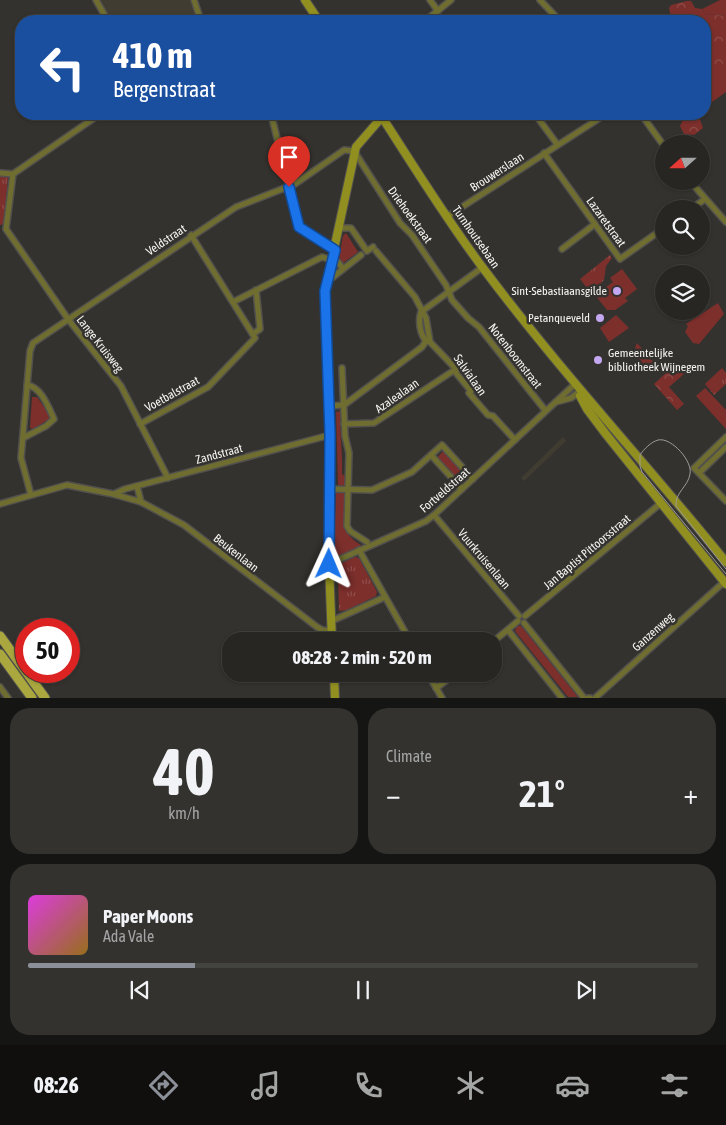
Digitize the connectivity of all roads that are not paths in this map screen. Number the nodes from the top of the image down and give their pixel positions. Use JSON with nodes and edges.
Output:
{"nodes":[{"id":1,"x":96,"y":0,"type":"edge"},
{"id":2,"x":194,"y":0,"type":"edge"},
{"id":3,"x":305,"y":0,"type":"edge"},
{"id":4,"x":430,"y":0,"type":"edge"},
{"id":5,"x":451,"y":0,"type":"edge"},
{"id":6,"x":540,"y":0,"type":"edge"},
{"id":7,"x":438,"y":11,"type":"junction"},
{"id":8,"x":105,"y":15,"type":"edge"},
{"id":9,"x":199,"y":15,"type":"edge"},
{"id":10,"x":315,"y":15,"type":"edge"},
{"id":11,"x":433,"y":15,"type":"edge"},
{"id":12,"x":554,"y":15,"type":"edge"},
{"id":13,"x":91,"y":120,"type":"edge"},
{"id":14,"x":272,"y":120,"type":"edge"},
{"id":15,"x":377,"y":120,"type":"edge"},
{"id":16,"x":384,"y":120,"type":"edge"},
{"id":17,"x":539,"y":120,"type":"edge"},
{"id":18,"x":596,"y":120,"type":"edge"},
{"id":19,"x":645,"y":120,"type":"edge"},
{"id":20,"x":656,"y":135,"type":"edge"},
{"id":21,"x":557,"y":144,"type":"junction"},
{"id":22,"x":354,"y":151,"type":"junction"},
{"id":23,"x":544,"y":153,"type":"junction"},
{"id":24,"x":0,"y":173,"type":"edge"},
{"id":25,"x":13,"y":174,"type":"junction"},
{"id":26,"x":289,"y":187,"type":"junction"},
{"id":27,"x":698,"y":190,"type":"edge"},
{"id":28,"x":705,"y":199,"type":"joint"},
{"id":29,"x":448,"y":216,"type":"junction"},
{"id":30,"x":726,"y":222,"type":"edge"},
{"id":31,"x":595,"y":224,"type":"junction"},
{"id":32,"x":3,"y":228,"type":"edge"},
{"id":33,"x":339,"y":228,"type":"junction"},
{"id":34,"x":655,"y":234,"type":"edge"},
{"id":35,"x":192,"y":235,"type":"junction"},
{"id":36,"x":562,"y":249,"type":"dead end"},
{"id":37,"x":335,"y":250,"type":"junction"},
{"id":38,"x":361,"y":255,"type":"dead end"},
{"id":39,"x":332,"y":260,"type":"junction"},
{"id":40,"x":483,"y":267,"type":"junction"},
{"id":41,"x":343,"y":269,"type":"junction"},
{"id":42,"x":333,"y":277,"type":"dead end"},
{"id":43,"x":256,"y":290,"type":"junction"},
{"id":44,"x":449,"y":292,"type":"junction"},
{"id":45,"x":233,"y":302,"type":"junction"},
{"id":46,"x":421,"y":312,"type":"junction"},
{"id":47,"x":68,"y":319,"type":"junction"},
{"id":48,"x":254,"y":336,"type":"junction"},
{"id":49,"x":428,"y":342,"type":"junction"},
{"id":50,"x":342,"y":368,"type":"dead end"},
{"id":51,"x":456,"y":369,"type":"junction"},
{"id":52,"x":27,"y":385,"type":"junction"},
{"id":53,"x":578,"y":388,"type":"junction"},
{"id":54,"x":344,"y":405,"type":"junction"},
{"id":55,"x":329,"y":406,"type":"junction"},
{"id":56,"x":545,"y":410,"type":"junction"},
{"id":57,"x":140,"y":424,"type":"junction"},
{"id":58,"x":344,"y":424,"type":"junction"},
{"id":59,"x":612,"y":428,"type":"junction"},
{"id":60,"x":605,"y":433,"type":"junction"},
{"id":61,"x":330,"y":435,"type":"junction"},
{"id":62,"x":726,"y":437,"type":"edge"},
{"id":63,"x":23,"y":438,"type":"junction"},
{"id":64,"x":515,"y":440,"type":"junction"},
{"id":65,"x":726,"y":447,"type":"edge"},
{"id":66,"x":431,"y":455,"type":"junction"},
{"id":67,"x":699,"y":473,"type":"junction"},
{"id":68,"x":168,"y":478,"type":"junction"},
{"id":69,"x":473,"y":479,"type":"junction"},
{"id":70,"x":137,"y":486,"type":"junction"},
{"id":71,"x":329,"y":489,"type":"junction"},
{"id":72,"x":348,"y":489,"type":"junction"},
{"id":73,"x":462,"y":489,"type":"junction"},
{"id":74,"x":114,"y":494,"type":"junction"},
{"id":75,"x":31,"y":495,"type":"junction"},
{"id":76,"x":726,"y":501,"type":"edge"},
{"id":77,"x":141,"y":502,"type":"junction"},
{"id":78,"x":661,"y":503,"type":"junction"},
{"id":79,"x":0,"y":504,"type":"edge"},
{"id":80,"x":434,"y":515,"type":"junction"},
{"id":81,"x":368,"y":542,"type":"dead end"},
{"id":82,"x":360,"y":550,"type":"junction"},
{"id":83,"x":726,"y":562,"type":"edge"},
{"id":84,"x":329,"y":564,"type":"junction"},
{"id":85,"x":725,"y":582,"type":"edge"},
{"id":86,"x":385,"y":596,"type":"junction"},
{"id":87,"x":522,"y":619,"type":"junction"},
{"id":88,"x":330,"y":620,"type":"junction"},
{"id":89,"x":508,"y":630,"type":"junction"},
{"id":90,"x":331,"y":631,"type":"joint"},
{"id":91,"x":405,"y":632,"type":"edge"},
{"id":92,"x":502,"y":635,"type":"edge"},
{"id":93,"x":0,"y":636,"type":"edge"},
{"id":94,"x":0,"y":654,"type":"edge"},
{"id":95,"x":334,"y":682,"type":"edge"},
{"id":96,"x":433,"y":682,"type":"edge"},
{"id":97,"x":444,"y":682,"type":"edge"},
{"id":98,"x":0,"y":687,"type":"edge"},
{"id":99,"x":436,"y":688,"type":"junction"},
{"id":100,"x":8,"y":698,"type":"edge"},
{"id":101,"x":32,"y":698,"type":"edge"},
{"id":102,"x":45,"y":698,"type":"edge"},
{"id":103,"x":335,"y":698,"type":"edge"},
{"id":104,"x":442,"y":698,"type":"edge"},
{"id":105,"x":562,"y":698,"type":"edge"},
{"id":106,"x":584,"y":698,"type":"edge"},
{"id":107,"x":595,"y":698,"type":"edge"}],
"edges":[{"from":1,"to":8,"type":"street"},
{"from":2,"to":9,"type":"street"},
{"from":3,"to":10,"type":"main road"},
{"from":4,"to":7,"type":"street"},
{"from":5,"to":7,"type":"street"},
{"from":6,"to":12,"type":"street"},
{"from":7,"to":11,"type":"street"},
{"from":13,"to":25,"type":"street"},
{"from":14,"to":26,"type":"street"},
{"from":15,"to":22,"type":"main road"},
{"from":16,"to":29,"type":"main road","name":"Turnhoutsebaan"},
{"from":17,"to":21,"type":"street"},
{"from":18,"to":21,"type":"street","name":"Brouwerslaan"},
{"from":19,"to":20,"type":"street"},
{"from":21,"to":23,"type":"street","name":"Brouwerslaan"},
{"from":22,"to":26,"type":"street","name":"Veldstraat"},
{"from":22,"to":33,"type":"main road"},
{"from":22,"to":44,"type":"street","name":"Driehoekstraat"},
{"from":23,"to":29,"type":"street","name":"Brouwerslaan"},
{"from":23,"to":31,"type":"street","name":"Lazaretstraat"},
{"from":24,"to":25,"type":"street"},
{"from":25,"to":32,"type":"street","name":"Lange Kruisweg"},
{"from":26,"to":35,"type":"street","name":"Veldstraat"},
{"from":26,"to":37,"type":"street"},
{"from":27,"to":28,"type":"street"},
{"from":28,"to":30,"type":"street"},
{"from":29,"to":40,"type":"main road","name":"Turnhoutsebaan"},
{"from":31,"to":34,"type":"street","name":"Lazaretstraat"},
{"from":31,"to":36,"type":"street"},
{"from":32,"to":47,"type":"street","name":"Lange Kruisweg"},
{"from":33,"to":37,"type":"main road"},
{"from":33,"to":46,"type":"street"},
{"from":35,"to":45,"type":"street"},
{"from":35,"to":47,"type":"street","name":"Veldstraat"},
{"from":37,"to":39,"type":"main road"},
{"from":38,"to":41,"type":"street"},
{"from":39,"to":41,"type":"street"},
{"from":39,"to":43,"type":"street"},
{"from":39,"to":55,"type":"main road"},
{"from":40,"to":44,"type":"street"},
{"from":40,"to":53,"type":"main road","name":"Turnhoutsebaan"},
{"from":41,"to":42,"type":"street"},
{"from":43,"to":45,"type":"street"},
{"from":43,"to":48,"type":"street","name":"Voetbalstraat"},
{"from":44,"to":46,"type":"street"},
{"from":44,"to":56,"type":"street","name":"Notenboomstraat"},
{"from":45,"to":48,"type":"street"},
{"from":46,"to":49,"type":"street"},
{"from":47,"to":52,"type":"street","name":"Veldstraat"},
{"from":47,"to":57,"type":"street","name":"Lange Kruisweg"},
{"from":48,"to":57,"type":"street","name":"Voetbalstraat"},
{"from":49,"to":51,"type":"street","name":"Salvialaan"},
{"from":49,"to":54,"type":"street"},
{"from":50,"to":54,"type":"street"},
{"from":51,"to":58,"type":"street","name":"Azalealaan"},
{"from":51,"to":64,"type":"street","name":"Salvialaan"},
{"from":52,"to":63,"type":"street","name":"Veldstraat"},
{"from":52,"to":63,"type":"street"},
{"from":53,"to":56,"type":"street","name":"Fortveldstraat"},
{"from":53,"to":59,"type":"main road","name":"Turnhoutsebaan"},
{"from":53,"to":60,"type":"main road","name":"Turnhoutsebaan"},
{"from":54,"to":55,"type":"street"},
{"from":54,"to":58,"type":"street"},
{"from":55,"to":61,"type":"main road"},
{"from":56,"to":64,"type":"street","name":"Fortveldstraat"},
{"from":57,"to":68,"type":"street","name":"Lange Kruisweg"},
{"from":58,"to":72,"type":"street"},
{"from":59,"to":60,"type":"main road"},
{"from":59,"to":83,"type":"main road","name":"Turnhoutsebaan"},
{"from":60,"to":78,"type":"main road","name":"Turnhoutsebaan"},
{"from":61,"to":68,"type":"street","name":"Zandstraat"},
{"from":61,"to":71,"type":"main road"},
{"from":62,"to":67,"type":"street"},
{"from":63,"to":75,"type":"street","name":"Veldstraat"},
{"from":64,"to":69,"type":"street","name":"Fortveldstraat"},
{"from":65,"to":67,"type":"street"},
{"from":66,"to":69,"type":"street"},
{"from":66,"to":72,"type":"street"},
{"from":66,"to":73,"type":"street"},
{"from":67,"to":76,"type":"street"},
{"from":68,"to":70,"type":"street","name":"Zandstraat"},
{"from":69,"to":73,"type":"street","name":"Fortveldstraat"},
{"from":70,"to":74,"type":"street","name":"Zandstraat"},
{"from":70,"to":77,"type":"street"},
{"from":71,"to":72,"type":"street"},
{"from":71,"to":84,"type":"main road"},
{"from":72,"to":81,"type":"street"},
{"from":73,"to":80,"type":"street","name":"Fortveldstraat"},
{"from":74,"to":75,"type":"street"},
{"from":74,"to":77,"type":"street"},
{"from":75,"to":79,"type":"street"},
{"from":77,"to":90,"type":"street","name":"Beukenlaan"},
{"from":78,"to":85,"type":"main road","name":"Turnhoutsebaan"},
{"from":78,"to":87,"type":"street","name":"Jan Baptist Pittoorsstraat"},
{"from":80,"to":82,"type":"street","name":"Fortveldstraat"},
{"from":80,"to":87,"type":"street","name":"Vuurkruisenlaan"},
{"from":82,"to":84,"type":"street","name":"Fortveldstraat"},
{"from":82,"to":86,"type":"street"},
{"from":84,"to":88,"type":"main road"},
{"from":85,"to":107,"type":"street","name":"Ganzenweg"},
{"from":86,"to":88,"type":"street"},
{"from":86,"to":91,"type":"street"},
{"from":87,"to":89,"type":"street","name":"Jan Baptist Pittoorsstraat"},
{"from":87,"to":106,"type":"street","name":"Vuurkruisenlaan"},
{"from":88,"to":90,"type":"main road"},
{"from":89,"to":92,"type":"street","name":"Jan Baptist Pittoorsstraat"},
{"from":89,"to":105,"type":"street"},
{"from":93,"to":102,"type":"main road"},
{"from":94,"to":101,"type":"main road"},
{"from":95,"to":103,"type":"main road"},
{"from":96,"to":99,"type":"street"},
{"from":97,"to":99,"type":"street"},
{"from":98,"to":100,"type":"street"},
{"from":99,"to":104,"type":"street"}]}
